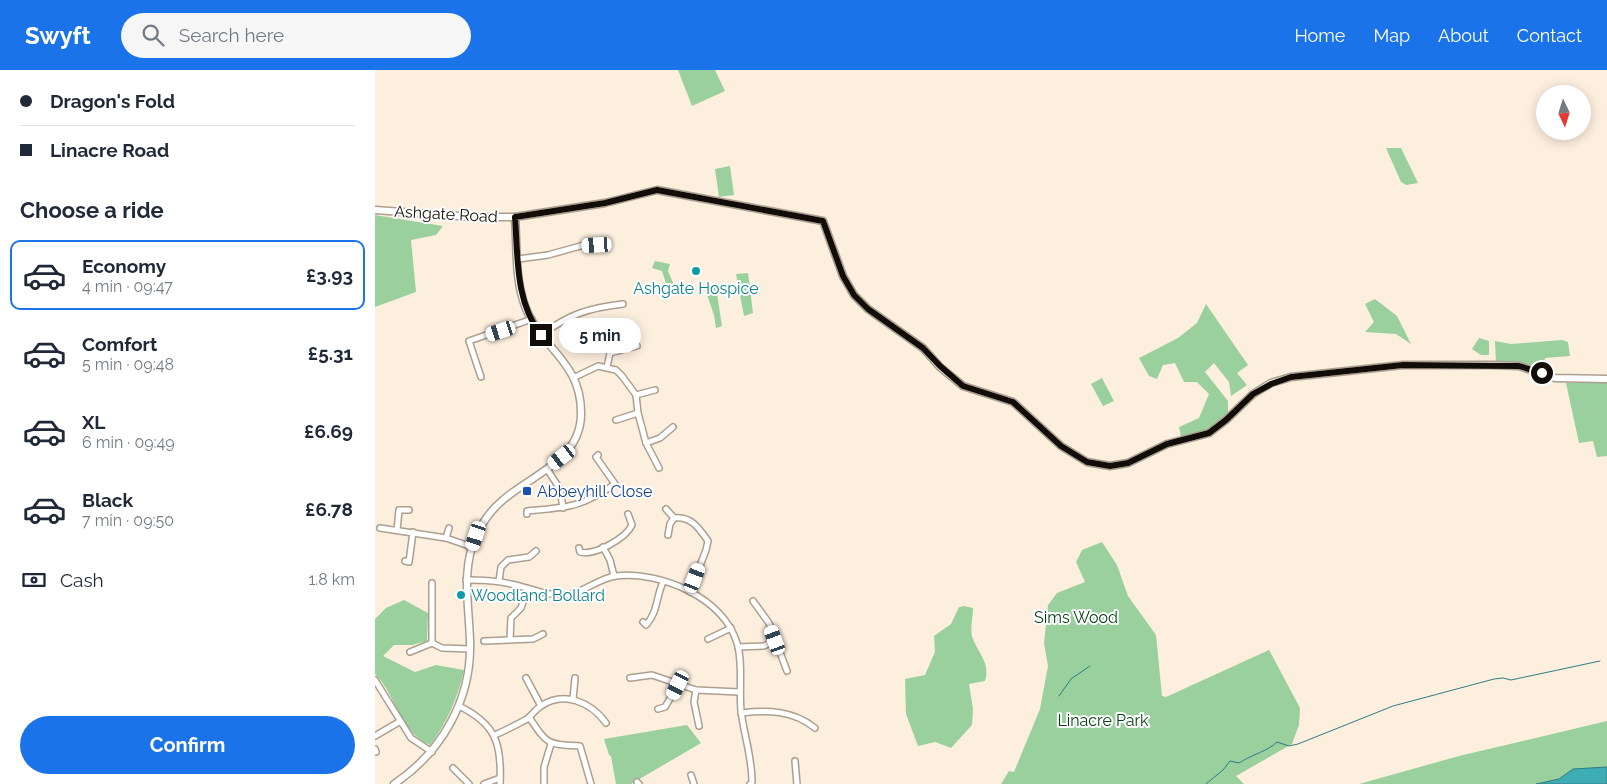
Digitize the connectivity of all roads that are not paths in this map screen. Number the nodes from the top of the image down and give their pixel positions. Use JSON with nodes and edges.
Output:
{"nodes":[{"id":1,"x":375,"y":210,"type":"edge"},
{"id":2,"x":515,"y":217,"type":"junction"},
{"id":3,"x":597,"y":245,"type":"dead end"},
{"id":4,"x":518,"y":259,"type":"junction"},
{"id":5,"x":623,"y":304,"type":"dead end"},
{"id":6,"x":532,"y":319,"type":"junction"},
{"id":7,"x":541,"y":335,"type":"junction"},
{"id":8,"x":637,"y":346,"type":"dead end"},
{"id":9,"x":607,"y":367,"type":"junction"},
{"id":10,"x":481,"y":377,"type":"dead end"},
{"id":11,"x":575,"y":377,"type":"junction"},
{"id":12,"x":1607,"y":379,"type":"edge"},
{"id":13,"x":655,"y":390,"type":"dead end"},
{"id":14,"x":636,"y":395,"type":"junction"},
{"id":15,"x":638,"y":414,"type":"junction"},
{"id":16,"x":616,"y":420,"type":"dead end"},
{"id":17,"x":673,"y":427,"type":"dead end"},
{"id":18,"x":646,"y":443,"type":"junction"},
{"id":19,"x":599,"y":456,"type":"dead end"},
{"id":20,"x":659,"y":468,"type":"dead end"},
{"id":21,"x":547,"y":469,"type":"junction"},
{"id":22,"x":563,"y":508,"type":"junction"},
{"id":23,"x":666,"y":509,"type":"dead end"},
{"id":24,"x":409,"y":510,"type":"dead end"},
{"id":25,"x":527,"y":514,"type":"dead end"},
{"id":26,"x":628,"y":514,"type":"dead end"},
{"id":27,"x":674,"y":518,"type":"junction"},
{"id":28,"x":380,"y":528,"type":"dead end"},
{"id":29,"x":449,"y":528,"type":"dead end"},
{"id":30,"x":397,"y":530,"type":"junction"},
{"id":31,"x":413,"y":532,"type":"junction"},
{"id":32,"x":668,"y":535,"type":"dead end"},
{"id":33,"x":446,"y":538,"type":"junction"},
{"id":34,"x":472,"y":547,"type":"junction"},
{"id":35,"x":603,"y":547,"type":"junction"},
{"id":36,"x":579,"y":548,"type":"dead end"},
{"id":37,"x":536,"y":551,"type":"dead end"},
{"id":38,"x":405,"y":561,"type":"dead end"},
{"id":39,"x":614,"y":576,"type":"junction"},
{"id":40,"x":466,"y":580,"type":"junction"},
{"id":41,"x":499,"y":581,"type":"junction"},
{"id":42,"x":663,"y":582,"type":"junction"},
{"id":43,"x":432,"y":583,"type":"dead end"},
{"id":44,"x":527,"y":590,"type":"junction"},
{"id":45,"x":690,"y":592,"type":"junction"},
{"id":46,"x":753,"y":601,"type":"dead end"},
{"id":47,"x":643,"y":622,"type":"dead end"},
{"id":48,"x":731,"y":628,"type":"junction"},
{"id":49,"x":543,"y":634,"type":"dead end"},
{"id":50,"x":510,"y":639,"type":"junction"},
{"id":51,"x":708,"y":639,"type":"dead end"},
{"id":52,"x":775,"y":640,"type":"junction"},
{"id":53,"x":484,"y":641,"type":"dead end"},
{"id":54,"x":432,"y":643,"type":"junction"},
{"id":55,"x":738,"y":647,"type":"junction"},
{"id":56,"x":470,"y":649,"type":"junction"},
{"id":57,"x":410,"y":652,"type":"dead end"},
{"id":58,"x":787,"y":671,"type":"dead end"},
{"id":59,"x":527,"y":678,"type":"dead end"},
{"id":60,"x":575,"y":678,"type":"dead end"},
{"id":61,"x":630,"y":678,"type":"dead end"},
{"id":62,"x":375,"y":680,"type":"edge"},
{"id":63,"x":678,"y":685,"type":"junction"},
{"id":64,"x":696,"y":690,"type":"junction"},
{"id":65,"x":739,"y":692,"type":"junction"},
{"id":66,"x":573,"y":699,"type":"junction"},
{"id":67,"x":459,"y":706,"type":"junction"},
{"id":68,"x":541,"y":706,"type":"junction"},
{"id":69,"x":658,"y":710,"type":"dead end"},
{"id":70,"x":741,"y":713,"type":"junction"},
{"id":71,"x":529,"y":717,"type":"junction"},
{"id":72,"x":399,"y":722,"type":"junction"},
{"id":73,"x":606,"y":722,"type":"dead end"},
{"id":74,"x":699,"y":726,"type":"dead end"},
{"id":75,"x":815,"y":728,"type":"dead end"},
{"id":76,"x":495,"y":735,"type":"junction"},
{"id":77,"x":375,"y":736,"type":"edge"},
{"id":78,"x":551,"y":744,"type":"junction"},
{"id":79,"x":432,"y":752,"type":"junction"},
{"id":80,"x":795,"y":761,"type":"dead end"},
{"id":81,"x":453,"y":768,"type":"dead end"},
{"id":82,"x":691,"y":774,"type":"dead end"},
{"id":83,"x":500,"y":781,"type":"edge"},
{"id":84,"x":751,"y":783,"type":"edge"},
{"id":85,"x":394,"y":784,"type":"edge"},
{"id":86,"x":469,"y":784,"type":"edge"},
{"id":87,"x":483,"y":784,"type":"edge"},
{"id":88,"x":544,"y":784,"type":"edge"},
{"id":89,"x":591,"y":784,"type":"edge"},
{"id":90,"x":693,"y":784,"type":"edge"},
{"id":91,"x":758,"y":784,"type":"edge"},
{"id":92,"x":797,"y":784,"type":"edge"}],
"edges":[{"from":1,"to":2,"type":"street","name":"Ashgate Road"},
{"from":2,"to":4,"type":"street"},
{"from":2,"to":12,"type":"street","name":"Ashgate Road"},
{"from":3,"to":4,"type":"street"},
{"from":4,"to":6,"type":"street"},
{"from":5,"to":7,"type":"street"},
{"from":6,"to":7,"type":"street"},
{"from":6,"to":10,"type":"street"},
{"from":7,"to":11,"type":"street"},
{"from":8,"to":9,"type":"street"},
{"from":9,"to":11,"type":"street"},
{"from":9,"to":14,"type":"street"},
{"from":11,"to":21,"type":"street"},
{"from":13,"to":14,"type":"street"},
{"from":14,"to":15,"type":"street"},
{"from":15,"to":16,"type":"street"},
{"from":15,"to":18,"type":"street"},
{"from":17,"to":18,"type":"street"},
{"from":18,"to":20,"type":"street"},
{"from":19,"to":22,"type":"street"},
{"from":21,"to":22,"type":"street"},
{"from":21,"to":34,"type":"street"},
{"from":22,"to":25,"type":"street"},
{"from":23,"to":27,"type":"street"},
{"from":24,"to":30,"type":"street"},
{"from":26,"to":35,"type":"street"},
{"from":27,"to":32,"type":"street"},
{"from":27,"to":45,"type":"street"},
{"from":28,"to":30,"type":"street"},
{"from":29,"to":33,"type":"street"},
{"from":30,"to":31,"type":"street"},
{"from":31,"to":33,"type":"street"},
{"from":31,"to":38,"type":"street"},
{"from":33,"to":34,"type":"street"},
{"from":34,"to":40,"type":"street"},
{"from":35,"to":36,"type":"street"},
{"from":35,"to":39,"type":"street"},
{"from":37,"to":41,"type":"street"},
{"from":39,"to":42,"type":"street"},
{"from":39,"to":44,"type":"street"},
{"from":40,"to":41,"type":"street"},
{"from":40,"to":56,"type":"street"},
{"from":41,"to":44,"type":"street"},
{"from":42,"to":45,"type":"street"},
{"from":42,"to":47,"type":"street"},
{"from":43,"to":54,"type":"street"},
{"from":44,"to":50,"type":"street"},
{"from":45,"to":48,"type":"street"},
{"from":46,"to":52,"type":"street"},
{"from":48,"to":51,"type":"street"},
{"from":48,"to":55,"type":"street"},
{"from":49,"to":50,"type":"street"},
{"from":50,"to":53,"type":"street"},
{"from":52,"to":55,"type":"street"},
{"from":52,"to":58,"type":"street"},
{"from":54,"to":56,"type":"street"},
{"from":54,"to":57,"type":"street"},
{"from":55,"to":65,"type":"street"},
{"from":56,"to":67,"type":"street"},
{"from":59,"to":68,"type":"street"},
{"from":60,"to":66,"type":"street"},
{"from":61,"to":63,"type":"street"},
{"from":62,"to":72,"type":"street"},
{"from":63,"to":64,"type":"street"},
{"from":63,"to":69,"type":"street"},
{"from":64,"to":65,"type":"street"},
{"from":64,"to":74,"type":"street"},
{"from":65,"to":70,"type":"street"},
{"from":66,"to":68,"type":"street"},
{"from":66,"to":73,"type":"street"},
{"from":67,"to":76,"type":"street"},
{"from":67,"to":79,"type":"street"},
{"from":68,"to":71,"type":"street"},
{"from":70,"to":75,"type":"street"},
{"from":70,"to":84,"type":"street"},
{"from":71,"to":76,"type":"street"},
{"from":71,"to":78,"type":"street"},
{"from":72,"to":77,"type":"street"},
{"from":72,"to":79,"type":"street"},
{"from":76,"to":83,"type":"street"},
{"from":78,"to":88,"type":"street"},
{"from":78,"to":89,"type":"street"},
{"from":79,"to":85,"type":"street"},
{"from":80,"to":92,"type":"street"},
{"from":81,"to":86,"type":"street"},
{"from":82,"to":90,"type":"street"},
{"from":83,"to":87,"type":"street"},
{"from":84,"to":91,"type":"street"}]}
